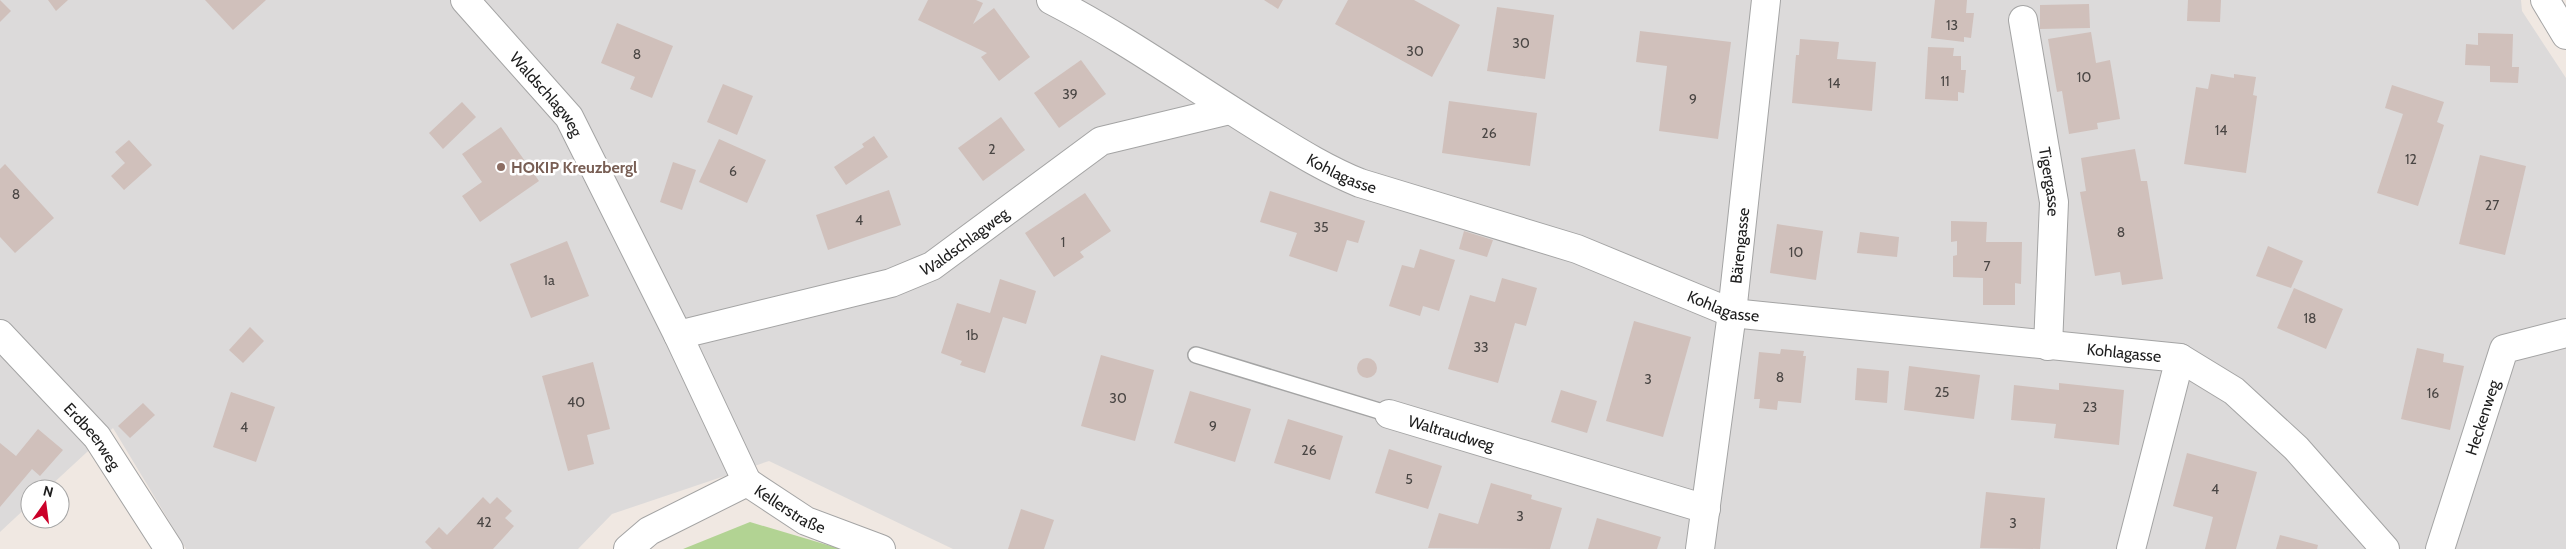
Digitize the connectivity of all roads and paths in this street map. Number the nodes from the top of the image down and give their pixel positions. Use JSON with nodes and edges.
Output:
{"nodes":[{"id":1,"x":465,"y":0,"type":"edge"},
{"id":2,"x":1051,"y":0,"type":"edge"},
{"id":3,"x":1766,"y":0,"type":"edge"},
{"id":4,"x":2545,"y":0,"type":"edge"},
{"id":5,"x":2023,"y":20,"type":"dead end"},
{"id":6,"x":2566,"y":35,"type":"edge"},
{"id":7,"x":1230,"y":110,"type":"junction"},
{"id":8,"x":1732,"y":314,"type":"junction"},
{"id":9,"x":2566,"y":333,"type":"edge"},
{"id":10,"x":0,"y":334,"type":"edge"},
{"id":11,"x":678,"y":335,"type":"junction"},
{"id":12,"x":2048,"y":346,"type":"junction"},
{"id":13,"x":1196,"y":355,"type":"dead end"},
{"id":14,"x":2180,"y":358,"type":"junction"},
{"id":15,"x":1389,"y":414,"type":"joint"},
{"id":16,"x":747,"y":482,"type":"junction"},
{"id":17,"x":1706,"y":509,"type":"junction"},
{"id":18,"x":169,"y":549,"type":"edge"},
{"id":19,"x":628,"y":549,"type":"edge"},
{"id":20,"x":881,"y":549,"type":"edge"},
{"id":21,"x":1700,"y":549,"type":"edge"},
{"id":22,"x":2131,"y":549,"type":"edge"},
{"id":23,"x":2385,"y":549,"type":"edge"},
{"id":24,"x":2440,"y":549,"type":"edge"}],
"edges":[{"from":1,"to":11,"type":"street","name":"Waldschlagweg"},
{"from":2,"to":7,"type":"street","name":"Kohlagasse"},
{"from":3,"to":8,"type":"street","name":"Bärengasse"},
{"from":4,"to":6,"type":"street"},
{"from":5,"to":12,"type":"street","name":"Tigergasse"},
{"from":7,"to":8,"type":"street","name":"Kohlagasse"},
{"from":7,"to":11,"type":"street","name":"Waldschlagweg"},
{"from":8,"to":12,"type":"street","name":"Kohlagasse"},
{"from":8,"to":17,"type":"street","name":"Bärengasse"},
{"from":9,"to":24,"type":"street","name":"Heckenweg"},
{"from":10,"to":18,"type":"street","name":"Erdbeerweg"},
{"from":11,"to":16,"type":"street","name":"Waldschlagweg"},
{"from":12,"to":14,"type":"street","name":"Kohlagasse"},
{"from":13,"to":15,"type":"lane","name":"Waltraudweg"},
{"from":14,"to":22,"type":"street"},
{"from":14,"to":23,"type":"street","name":"Kohlagasse"},
{"from":15,"to":17,"type":"street","name":"Waltraudweg"},
{"from":16,"to":19,"type":"street","name":"Kellerstraße"},
{"from":16,"to":20,"type":"street","name":"Kellerstraße"},
{"from":17,"to":21,"type":"street","name":"Bärengasse"}]}
